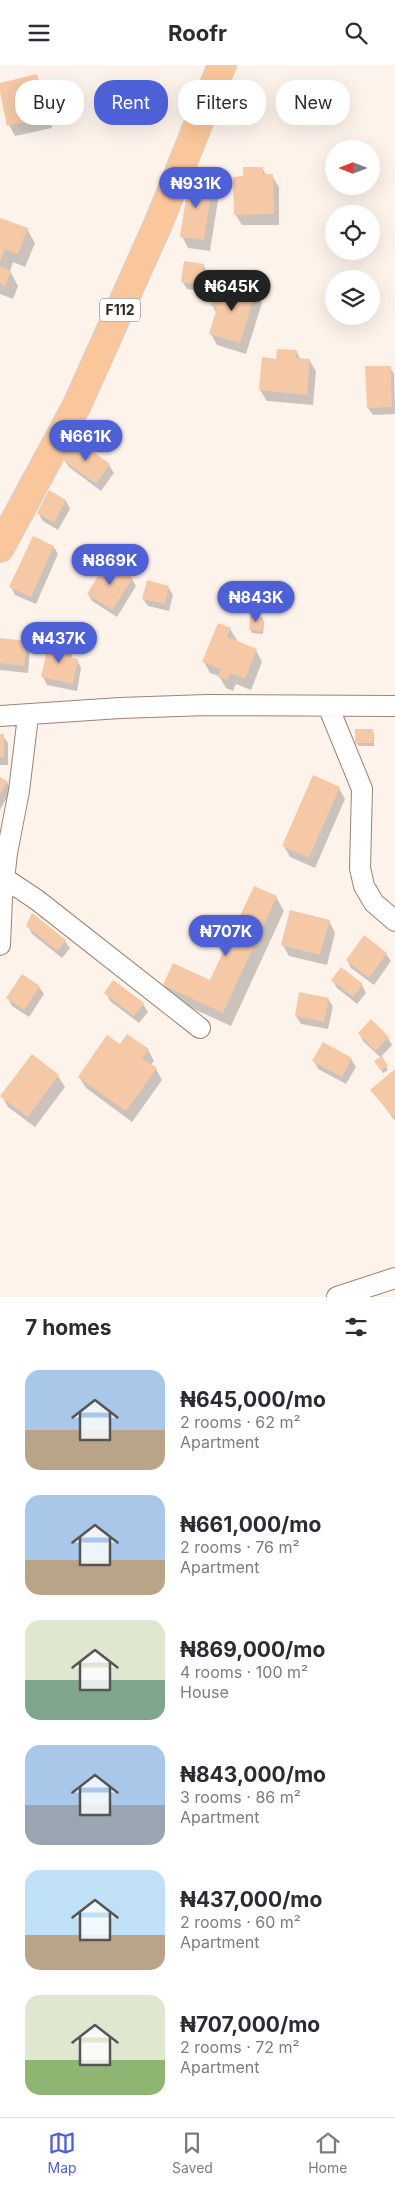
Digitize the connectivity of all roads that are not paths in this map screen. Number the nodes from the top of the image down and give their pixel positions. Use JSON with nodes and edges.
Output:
{"nodes":[{"id":1,"x":222,"y":65,"type":"edge"},
{"id":2,"x":0,"y":547,"type":"edge"},
{"id":3,"x":328,"y":706,"type":"junction"},
{"id":4,"x":395,"y":706,"type":"edge"},
{"id":5,"x":28,"y":716,"type":"junction"},
{"id":6,"x":0,"y":717,"type":"edge"},
{"id":7,"x":4,"y":878,"type":"junction"},
{"id":8,"x":395,"y":921,"type":"edge"},
{"id":9,"x":0,"y":945,"type":"edge"},
{"id":10,"x":200,"y":1028,"type":"dead end"},
{"id":11,"x":395,"y":1277,"type":"edge"},
{"id":12,"x":337,"y":1297,"type":"edge"}],
"edges":[{"from":1,"to":2,"type":"main road","number":"F112"},
{"from":3,"to":4,"type":"street"},
{"from":3,"to":5,"type":"street"},
{"from":3,"to":8,"type":"street"},
{"from":5,"to":6,"type":"street"},
{"from":5,"to":7,"type":"street"},
{"from":7,"to":9,"type":"street"},
{"from":7,"to":10,"type":"street"},
{"from":11,"to":12,"type":"street"}]}
